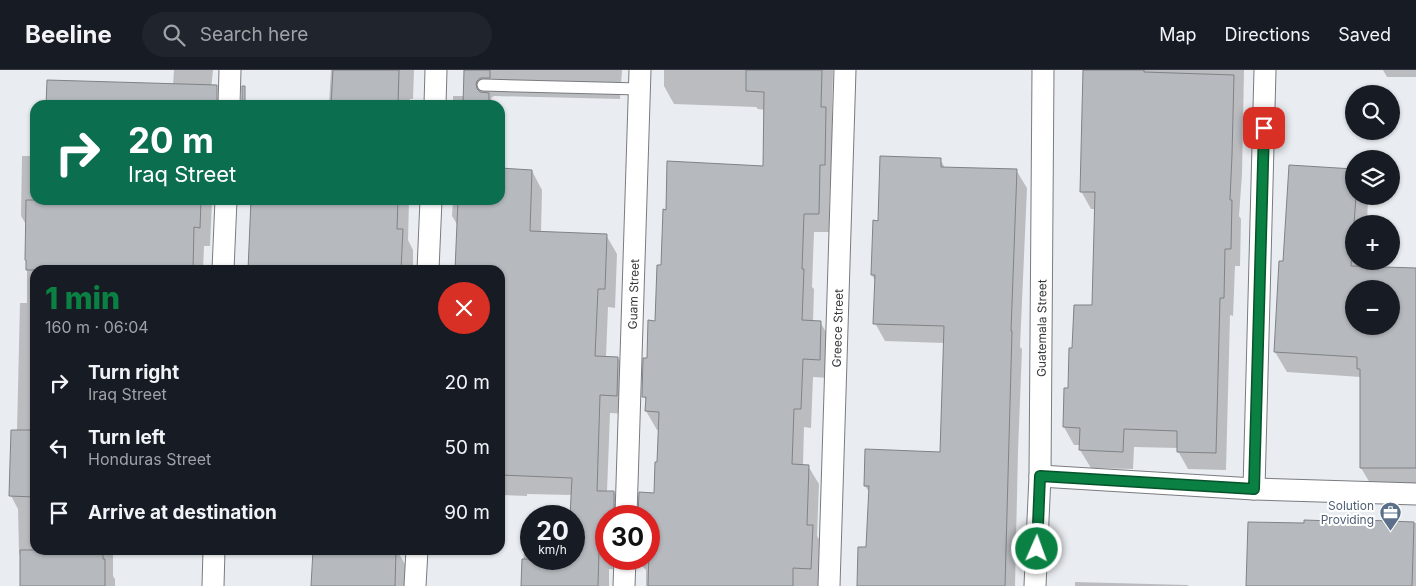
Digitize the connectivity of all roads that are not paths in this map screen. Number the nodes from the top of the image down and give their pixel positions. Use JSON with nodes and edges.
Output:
{"nodes":[{"id":1,"x":230,"y":70,"type":"edge"},
{"id":2,"x":436,"y":70,"type":"edge"},
{"id":3,"x":845,"y":70,"type":"edge"},
{"id":4,"x":1043,"y":70,"type":"edge"},
{"id":5,"x":1265,"y":70,"type":"edge"},
{"id":6,"x":640,"y":79,"type":"edge"},
{"id":7,"x":483,"y":85,"type":"dead end"},
{"id":8,"x":229,"y":100,"type":"edge"},
{"id":9,"x":435,"y":100,"type":"edge"},
{"id":10,"x":226,"y":205,"type":"edge"},
{"id":11,"x":431,"y":205,"type":"edge"},
{"id":12,"x":223,"y":265,"type":"edge"},
{"id":13,"x":428,"y":265,"type":"edge"},
{"id":14,"x":1040,"y":476,"type":"junction"},
{"id":15,"x":1254,"y":489,"type":"junction"},
{"id":16,"x":1416,"y":494,"type":"edge"},
{"id":17,"x":626,"y":505,"type":"edge"},
{"id":18,"x":214,"y":555,"type":"edge"},
{"id":19,"x":417,"y":555,"type":"edge"},
{"id":20,"x":625,"y":570,"type":"edge"},
{"id":21,"x":213,"y":586,"type":"edge"},
{"id":22,"x":415,"y":586,"type":"edge"},
{"id":23,"x":624,"y":586,"type":"edge"},
{"id":24,"x":828,"y":586,"type":"edge"},
{"id":25,"x":1035,"y":586,"type":"edge"}],
"edges":[{"from":1,"to":8,"type":"street"},
{"from":2,"to":9,"type":"street"},
{"from":3,"to":24,"type":"street","name":"Greece Street"},
{"from":4,"to":14,"type":"street","name":"Guatemala Street"},
{"from":5,"to":15,"type":"street"},
{"from":6,"to":7,"type":"lane"},
{"from":6,"to":17,"type":"street","name":"Guam Street"},
{"from":10,"to":12,"type":"street"},
{"from":11,"to":13,"type":"street"},
{"from":14,"to":15,"type":"street"},
{"from":14,"to":25,"type":"street","name":"Guatemala Street"},
{"from":15,"to":16,"type":"street"},
{"from":18,"to":21,"type":"street"},
{"from":19,"to":22,"type":"street"},
{"from":20,"to":23,"type":"street"}]}
